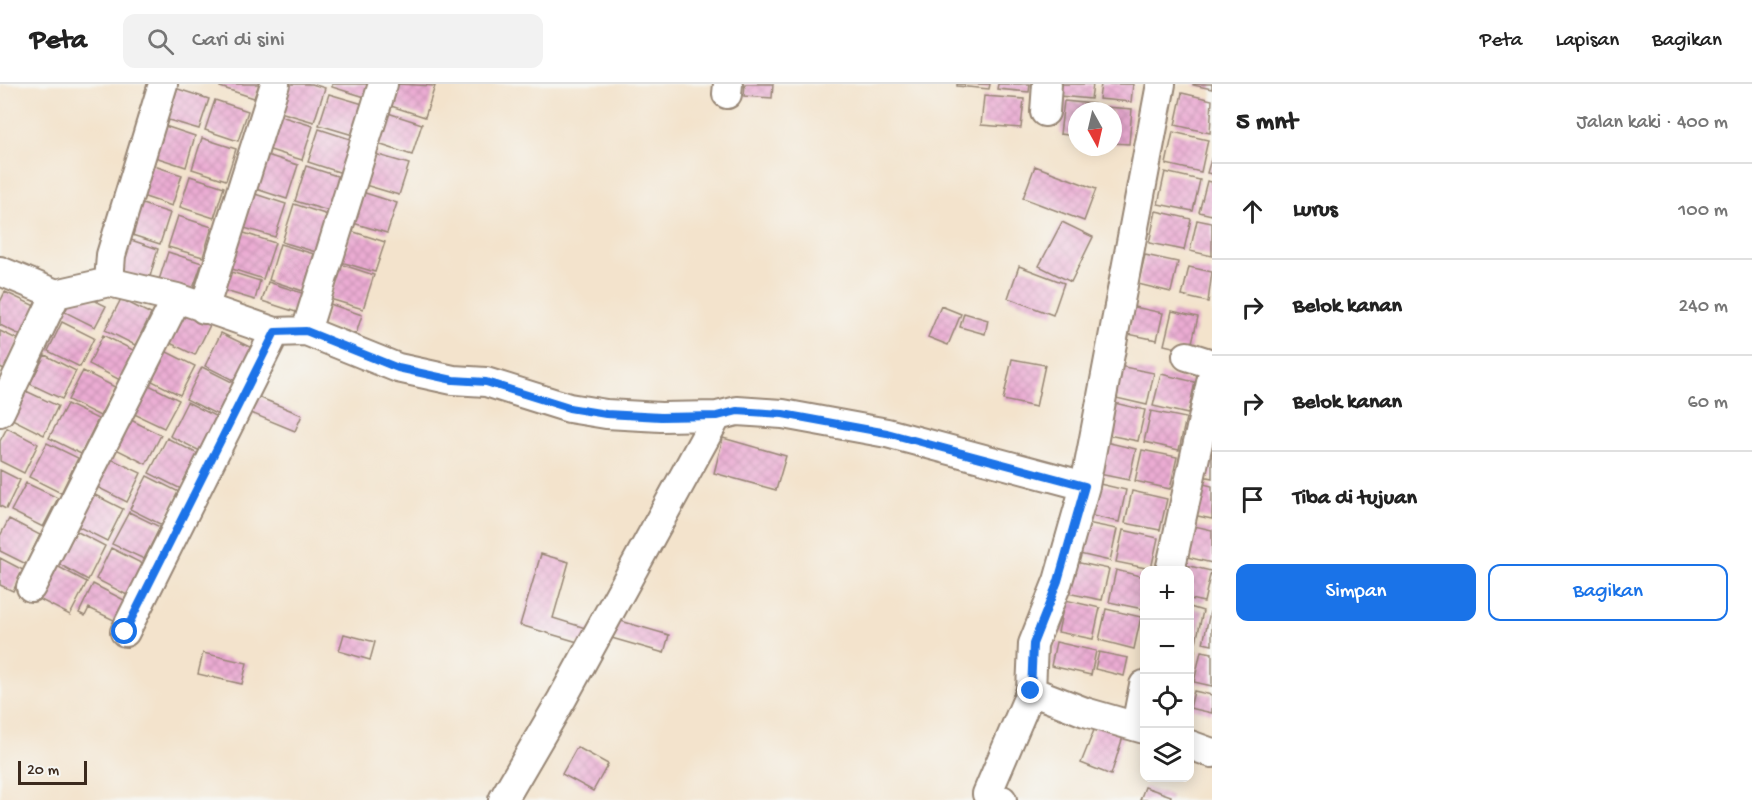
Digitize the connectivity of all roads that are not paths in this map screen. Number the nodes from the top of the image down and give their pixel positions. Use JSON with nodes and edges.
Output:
{"nodes":[{"id":1,"x":163,"y":84,"type":"edge"},
{"id":2,"x":275,"y":84,"type":"edge"},
{"id":3,"x":383,"y":84,"type":"edge"},
{"id":4,"x":1047,"y":84,"type":"edge"},
{"id":5,"x":1161,"y":84,"type":"edge"},
{"id":6,"x":1046,"y":112,"type":"dead end"},
{"id":7,"x":0,"y":271,"type":"edge"},
{"id":8,"x":109,"y":282,"type":"junction"},
{"id":9,"x":56,"y":294,"type":"junction"},
{"id":10,"x":177,"y":298,"type":"junction"},
{"id":11,"x":204,"y":309,"type":"junction"},
{"id":12,"x":306,"y":331,"type":"junction"},
{"id":13,"x":275,"y":332,"type":"junction"},
{"id":14,"x":1212,"y":378,"type":"edge"},
{"id":15,"x":0,"y":412,"type":"edge"},
{"id":16,"x":717,"y":416,"type":"junction"},
{"id":17,"x":1085,"y":486,"type":"junction"},
{"id":18,"x":1171,"y":566,"type":"edge"},
{"id":19,"x":31,"y":586,"type":"dead end"},
{"id":20,"x":125,"y":632,"type":"dead end"},
{"id":21,"x":1031,"y":691,"type":"junction"},
{"id":22,"x":1140,"y":727,"type":"edge"},
{"id":23,"x":1194,"y":746,"type":"edge"},
{"id":24,"x":1212,"y":753,"type":"edge"},
{"id":25,"x":991,"y":798,"type":"edge"},
{"id":26,"x":503,"y":800,"type":"edge"}],
"edges":[{"from":1,"to":8,"type":"street"},
{"from":2,"to":11,"type":"street"},
{"from":3,"to":12,"type":"street"},
{"from":4,"to":6,"type":"street"},
{"from":5,"to":17,"type":"street"},
{"from":7,"to":9,"type":"street"},
{"from":8,"to":9,"type":"street"},
{"from":8,"to":10,"type":"street"},
{"from":9,"to":15,"type":"street"},
{"from":10,"to":11,"type":"street"},
{"from":10,"to":19,"type":"street"},
{"from":11,"to":13,"type":"street"},
{"from":12,"to":13,"type":"street"},
{"from":12,"to":16,"type":"street"},
{"from":13,"to":20,"type":"street"},
{"from":14,"to":18,"type":"street"},
{"from":16,"to":17,"type":"street"},
{"from":16,"to":26,"type":"street"},
{"from":17,"to":21,"type":"street"},
{"from":21,"to":22,"type":"street"},
{"from":21,"to":25,"type":"street"},
{"from":23,"to":24,"type":"street"}]}
